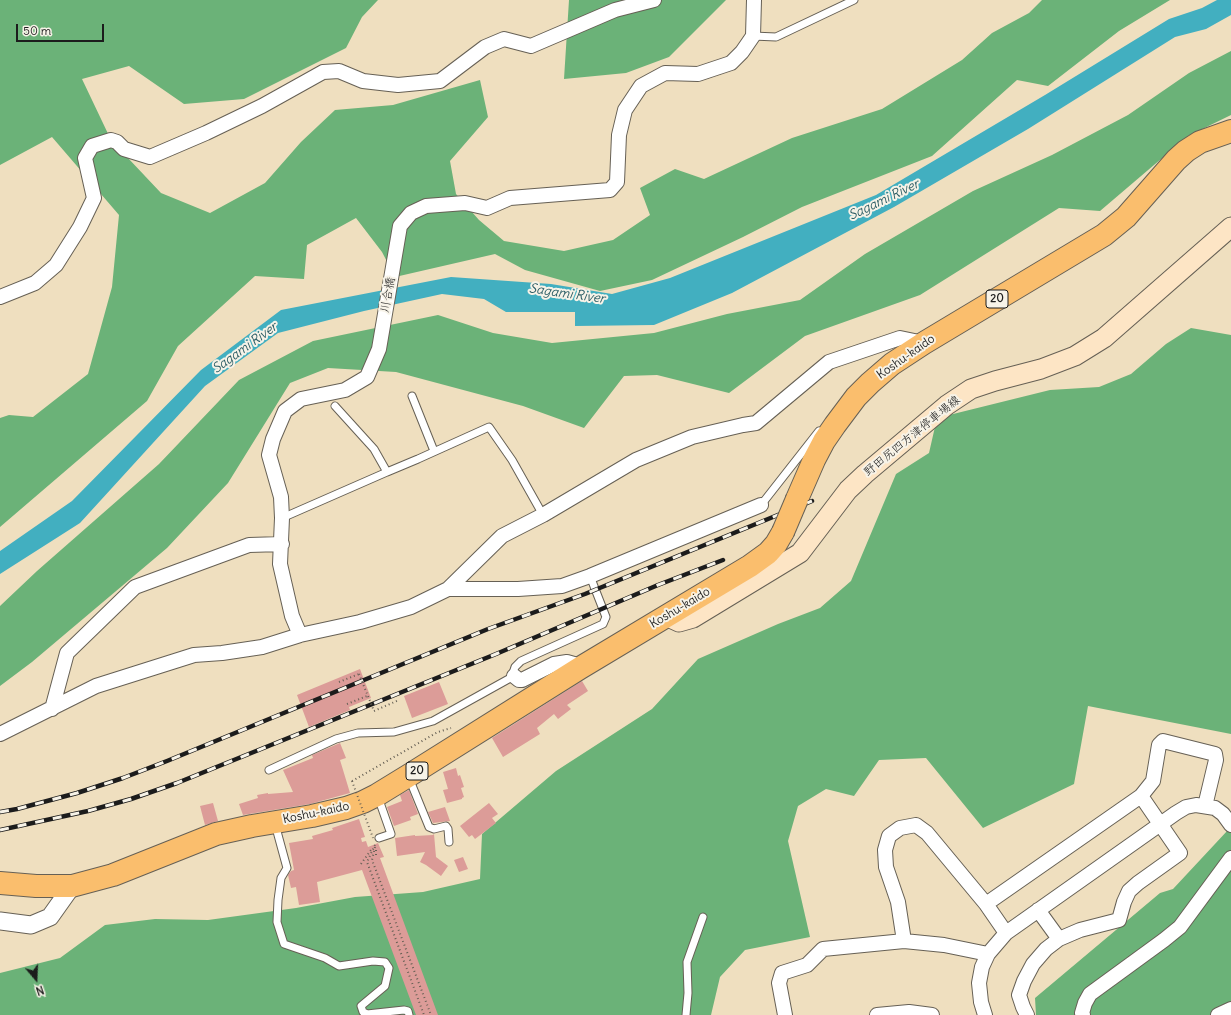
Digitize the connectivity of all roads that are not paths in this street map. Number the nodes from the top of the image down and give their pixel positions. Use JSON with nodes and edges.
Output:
{"nodes":[{"id":1,"x":654,"y":0,"type":"edge"},
{"id":2,"x":754,"y":0,"type":"edge"},
{"id":3,"x":854,"y":0,"type":"edge"},
{"id":4,"x":754,"y":36,"type":"junction"},
{"id":5,"x":1231,"y":131,"type":"edge"},
{"id":6,"x":1231,"y":227,"type":"edge"},
{"id":7,"x":0,"y":297,"type":"edge"},
{"id":8,"x":924,"y":343,"type":"junction"},
{"id":9,"x":412,"y":396,"type":"dead end"},
{"id":10,"x":335,"y":406,"type":"dead end"},
{"id":11,"x":822,"y":427,"type":"dead end"},
{"id":12,"x":434,"y":451,"type":"junction"},
{"id":13,"x":387,"y":472,"type":"junction"},
{"id":14,"x":761,"y":505,"type":"joint"},
{"id":15,"x":543,"y":515,"type":"junction"},
{"id":16,"x":282,"y":518,"type":"junction"},
{"id":17,"x":282,"y":544,"type":"junction"},
{"id":18,"x":590,"y":576,"type":"junction"},
{"id":19,"x":448,"y":589,"type":"junction"},
{"id":20,"x":666,"y":616,"type":"junction"},
{"id":21,"x":300,"y":635,"type":"junction"},
{"id":22,"x":580,"y":668,"type":"junction"},
{"id":23,"x":514,"y":676,"type":"junction"},
{"id":24,"x":52,"y":709,"type":"junction"},
{"id":25,"x":0,"y":734,"type":"edge"},
{"id":26,"x":269,"y":770,"type":"dead end"},
{"id":27,"x":408,"y":776,"type":"junction"},
{"id":28,"x":377,"y":795,"type":"junction"},
{"id":29,"x":1141,"y":796,"type":"junction"},
{"id":30,"x":1205,"y":806,"type":"junction"},
{"id":31,"x":275,"y":822,"type":"junction"},
{"id":32,"x":1160,"y":824,"type":"junction"},
{"id":33,"x":1231,"y":825,"type":"edge"},
{"id":34,"x":376,"y":840,"type":"road end"},
{"id":35,"x":449,"y":842,"type":"dead end"},
{"id":36,"x":1231,"y":858,"type":"edge"},
{"id":37,"x":0,"y":883,"type":"edge"},
{"id":38,"x":72,"y":886,"type":"junction"},
{"id":39,"x":986,"y":904,"type":"junction"},
{"id":40,"x":1038,"y":910,"type":"junction"},
{"id":41,"x":703,"y":917,"type":"dead end"},
{"id":42,"x":0,"y":922,"type":"edge"},
{"id":43,"x":1006,"y":932,"type":"junction"},
{"id":44,"x":1059,"y":939,"type":"junction"},
{"id":45,"x":904,"y":941,"type":"junction"},
{"id":46,"x":988,"y":954,"type":"junction"},
{"id":47,"x":1231,"y":1009,"type":"edge"},
{"id":48,"x":409,"y":1015,"type":"edge"},
{"id":49,"x":686,"y":1015,"type":"edge"},
{"id":50,"x":785,"y":1015,"type":"edge"},
{"id":51,"x":878,"y":1015,"type":"edge"},
{"id":52,"x":932,"y":1015,"type":"edge"},
{"id":53,"x":985,"y":1015,"type":"edge"},
{"id":54,"x":1026,"y":1015,"type":"edge"},
{"id":55,"x":1083,"y":1015,"type":"edge"},
{"id":56,"x":1218,"y":1015,"type":"edge"}],
"edges":[{"from":1,"to":7,"type":"street"},
{"from":2,"to":4,"type":"street"},
{"from":3,"to":4,"type":"lane"},
{"from":4,"to":16,"type":"street","name":"川合橋"},
{"from":5,"to":8,"type":"highway","name":"Koshu-kaido","number":"20"},
{"from":6,"to":20,"type":"main road","name":"野田尻四方津停車場線"},
{"from":8,"to":15,"type":"street"},
{"from":8,"to":20,"type":"highway","name":"Koshu-kaido","number":"20","bridge":true},
{"from":9,"to":12,"type":"lane"},
{"from":10,"to":13,"type":"lane"},
{"from":11,"to":14,"type":"lane"},
{"from":12,"to":13,"type":"lane"},
{"from":12,"to":15,"type":"lane"},
{"from":13,"to":16,"type":"lane"},
{"from":14,"to":18,"type":"street"},
{"from":15,"to":19,"type":"street"},
{"from":16,"to":17,"type":"street","name":"川合橋"},
{"from":17,"to":21,"type":"street","name":"川合橋"},
{"from":17,"to":24,"type":"street"},
{"from":18,"to":19,"type":"street"},
{"from":18,"to":23,"type":"lane"},
{"from":19,"to":21,"type":"street"},
{"from":20,"to":22,"type":"highway","name":"Koshu-kaido","number":"20"},
{"from":21,"to":24,"type":"street"},
{"from":22,"to":23,"type":"street"},
{"from":22,"to":27,"type":"highway","name":"Koshu-kaido","number":"20"},
{"from":23,"to":26,"type":"lane"},
{"from":24,"to":25,"type":"street"},
{"from":27,"to":28,"type":"highway","name":"Koshu-kaido","number":"20"},
{"from":27,"to":35,"type":"lane"},
{"from":28,"to":31,"type":"highway","name":"Koshu-kaido","number":"20"},
{"from":28,"to":34,"type":"lane"},
{"from":29,"to":30,"type":"street"},
{"from":29,"to":32,"type":"street"},
{"from":29,"to":39,"type":"street"},
{"from":30,"to":32,"type":"street"},
{"from":30,"to":33,"type":"street"},
{"from":31,"to":38,"type":"highway","name":"Koshu-kaido","number":"20"},
{"from":31,"to":48,"type":"lane"},
{"from":32,"to":40,"type":"street"},
{"from":32,"to":44,"type":"street"},
{"from":36,"to":55,"type":"street"},
{"from":37,"to":38,"type":"highway","name":"Koshu-kaido","number":"20"},
{"from":38,"to":42,"type":"street"},
{"from":39,"to":43,"type":"street"},
{"from":39,"to":45,"type":"street"},
{"from":40,"to":43,"type":"street"},
{"from":40,"to":44,"type":"street"},
{"from":41,"to":49,"type":"lane"},
{"from":43,"to":46,"type":"street"},
{"from":44,"to":54,"type":"street"},
{"from":45,"to":46,"type":"street"},
{"from":45,"to":50,"type":"street"},
{"from":46,"to":53,"type":"street"},
{"from":47,"to":56,"type":"street"},
{"from":51,"to":52,"type":"street"}]}
